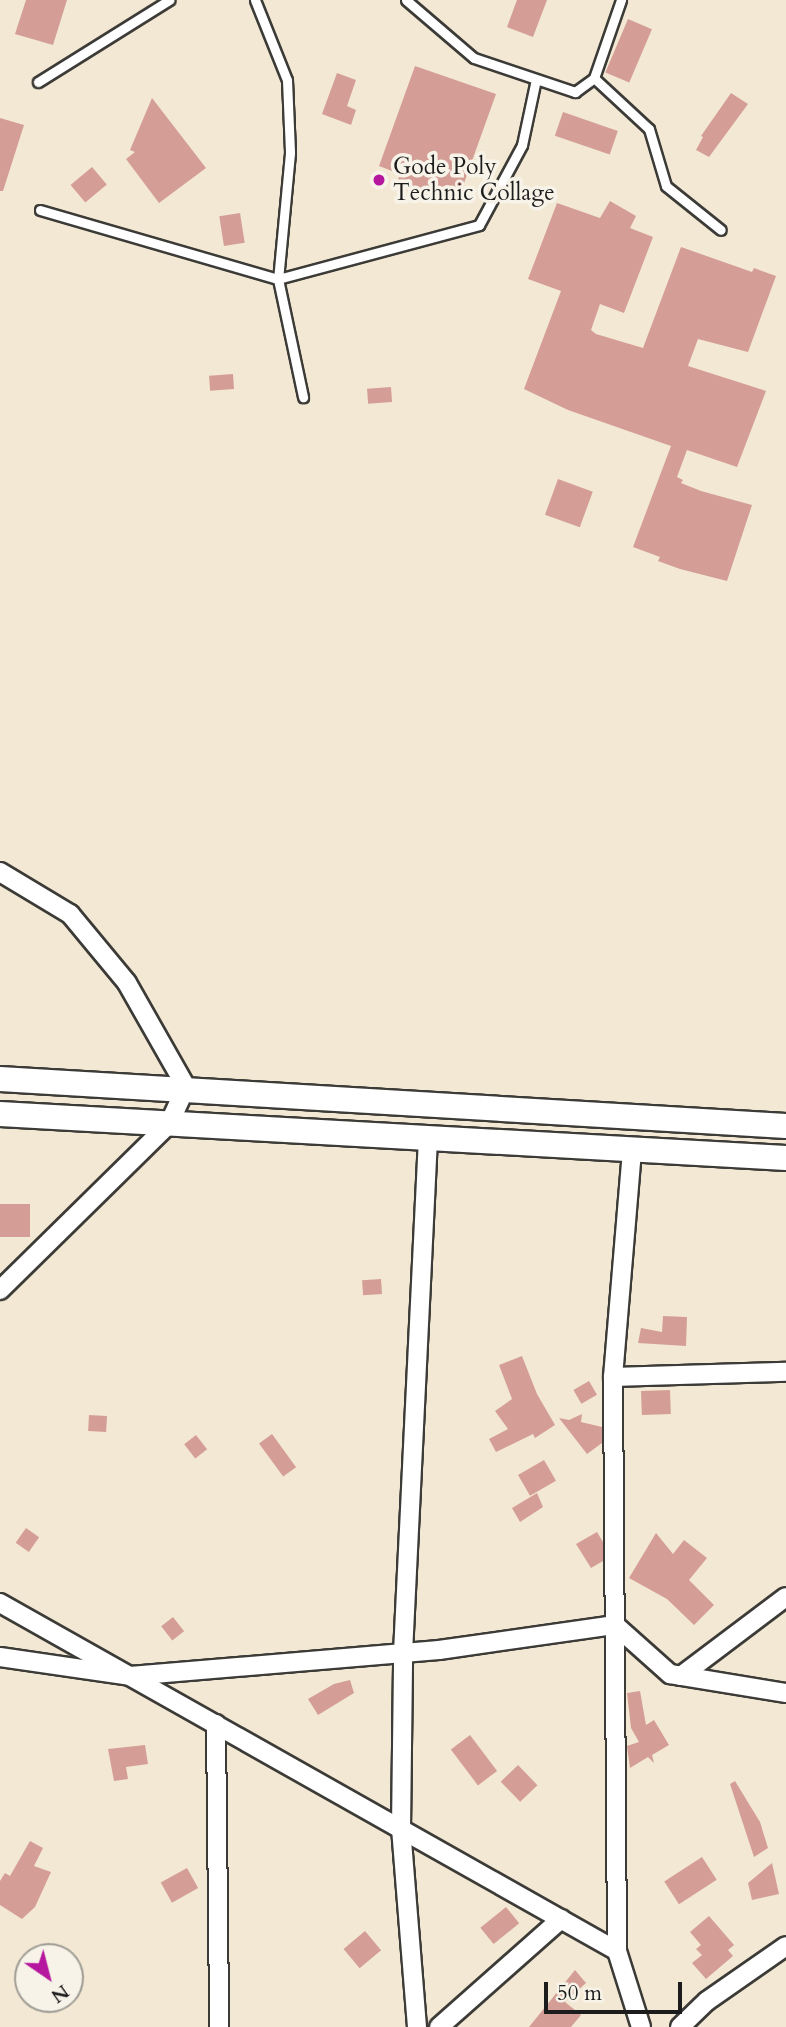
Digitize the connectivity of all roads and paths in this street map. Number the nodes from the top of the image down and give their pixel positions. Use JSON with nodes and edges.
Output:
{"nodes":[{"id":1,"x":169,"y":0,"type":"edge"},
{"id":2,"x":255,"y":0,"type":"edge"},
{"id":3,"x":406,"y":0,"type":"edge"},
{"id":4,"x":621,"y":0,"type":"edge"},
{"id":5,"x":536,"y":79,"type":"junction"},
{"id":6,"x":594,"y":79,"type":"junction"},
{"id":7,"x":38,"y":82,"type":"dead end"},
{"id":8,"x":40,"y":210,"type":"dead end"},
{"id":9,"x":721,"y":230,"type":"dead end"},
{"id":10,"x":278,"y":279,"type":"junction"},
{"id":11,"x":303,"y":397,"type":"dead end"},
{"id":12,"x":0,"y":872,"type":"edge"},
{"id":13,"x":0,"y":1079,"type":"edge"},
{"id":14,"x":186,"y":1087,"type":"junction"},
{"id":15,"x":0,"y":1114,"type":"edge"},
{"id":16,"x":169,"y":1124,"type":"junction"},
{"id":17,"x":786,"y":1126,"type":"edge"},
{"id":18,"x":428,"y":1138,"type":"junction"},
{"id":19,"x":632,"y":1150,"type":"junction"},
{"id":20,"x":786,"y":1158,"type":"edge"},
{"id":21,"x":0,"y":1290,"type":"edge"},
{"id":22,"x":786,"y":1372,"type":"edge"},
{"id":23,"x":613,"y":1377,"type":"junction"},
{"id":24,"x":786,"y":1597,"type":"edge"},
{"id":25,"x":0,"y":1603,"type":"edge"},
{"id":26,"x":615,"y":1625,"type":"junction"},
{"id":27,"x":403,"y":1653,"type":"junction"},
{"id":28,"x":0,"y":1657,"type":"edge"},
{"id":29,"x":131,"y":1676,"type":"junction"},
{"id":30,"x":681,"y":1676,"type":"junction"},
{"id":31,"x":786,"y":1693,"type":"edge"},
{"id":32,"x":216,"y":1724,"type":"junction"},
{"id":33,"x":401,"y":1829,"type":"junction"},
{"id":34,"x":561,"y":1919,"type":"junction"},
{"id":35,"x":786,"y":1945,"type":"edge"},
{"id":36,"x":617,"y":1951,"type":"junction"},
{"id":37,"x":219,"y":2027,"type":"edge"},
{"id":38,"x":417,"y":2027,"type":"edge"},
{"id":39,"x":439,"y":2027,"type":"edge"},
{"id":40,"x":641,"y":2027,"type":"edge"},
{"id":41,"x":680,"y":2027,"type":"edge"}],
"edges":[{"from":1,"to":7,"type":"lane"},
{"from":2,"to":10,"type":"lane"},
{"from":3,"to":5,"type":"lane"},
{"from":4,"to":6,"type":"lane"},
{"from":5,"to":6,"type":"lane"},
{"from":5,"to":10,"type":"lane"},
{"from":6,"to":9,"type":"lane"},
{"from":8,"to":10,"type":"lane"},
{"from":10,"to":11,"type":"lane"},
{"from":12,"to":14,"type":"street"},
{"from":13,"to":14,"type":"street"},
{"from":14,"to":16,"type":"street"},
{"from":14,"to":17,"type":"street"},
{"from":15,"to":16,"type":"street"},
{"from":16,"to":18,"type":"street"},
{"from":16,"to":21,"type":"street"},
{"from":18,"to":19,"type":"street"},
{"from":18,"to":27,"type":"street"},
{"from":19,"to":20,"type":"street"},
{"from":19,"to":23,"type":"street"},
{"from":22,"to":23,"type":"street"},
{"from":23,"to":26,"type":"street"},
{"from":24,"to":30,"type":"street"},
{"from":25,"to":29,"type":"street"},
{"from":26,"to":27,"type":"street"},
{"from":26,"to":30,"type":"street"},
{"from":26,"to":36,"type":"street"},
{"from":27,"to":29,"type":"street"},
{"from":27,"to":33,"type":"street"},
{"from":28,"to":29,"type":"street"},
{"from":29,"to":32,"type":"street"},
{"from":30,"to":31,"type":"street"},
{"from":32,"to":33,"type":"street"},
{"from":32,"to":37,"type":"street"},
{"from":33,"to":34,"type":"street"},
{"from":33,"to":38,"type":"street"},
{"from":34,"to":36,"type":"street"},
{"from":34,"to":39,"type":"street"},
{"from":35,"to":41,"type":"street"},
{"from":36,"to":40,"type":"street"}]}
